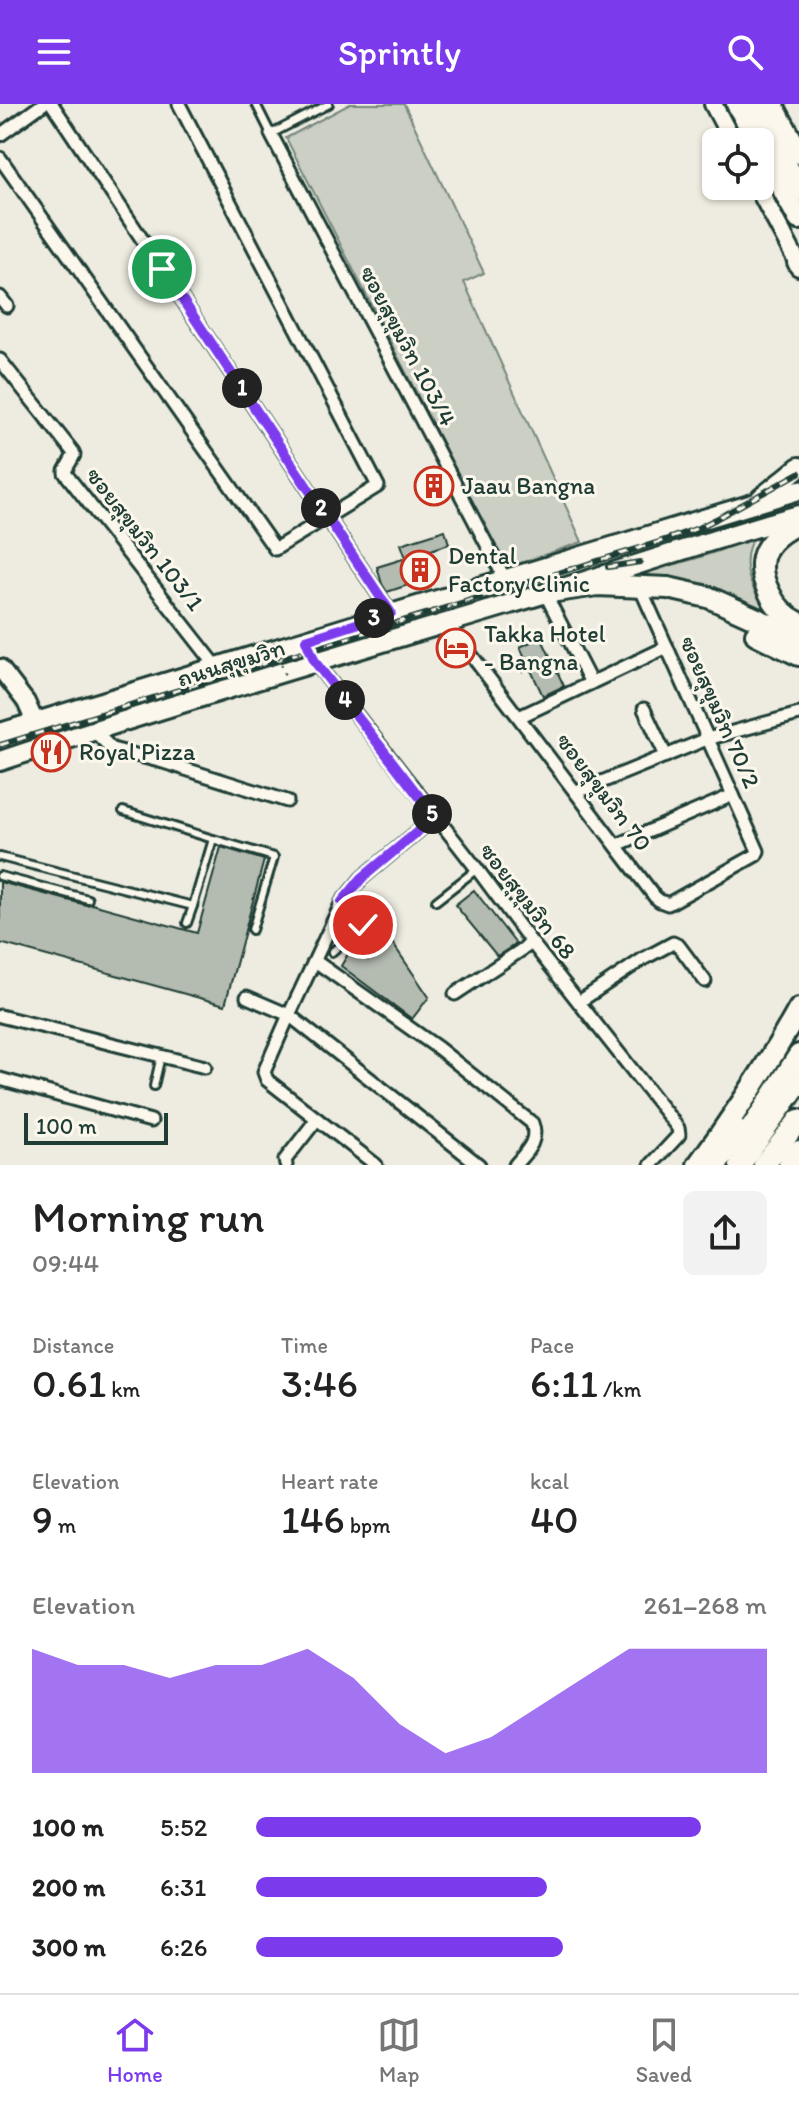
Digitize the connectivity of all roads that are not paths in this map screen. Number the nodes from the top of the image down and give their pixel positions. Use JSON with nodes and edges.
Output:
{"nodes":[{"id":1,"x":43,"y":104,"type":"edge"},
{"id":2,"x":52,"y":104,"type":"edge"},
{"id":3,"x":179,"y":104,"type":"edge"},
{"id":4,"x":256,"y":104,"type":"edge"},
{"id":5,"x":329,"y":104,"type":"edge"},
{"id":6,"x":713,"y":104,"type":"edge"},
{"id":7,"x":737,"y":104,"type":"edge"},
{"id":8,"x":755,"y":104,"type":"edge"},
{"id":9,"x":772,"y":104,"type":"edge"},
{"id":10,"x":784,"y":104,"type":"edge"},
{"id":11,"x":726,"y":128,"type":"edge"},
{"id":12,"x":750,"y":128,"type":"edge"},
{"id":13,"x":799,"y":133,"type":"edge"},
{"id":14,"x":271,"y":134,"type":"junction"},
{"id":15,"x":0,"y":135,"type":"edge"},
{"id":16,"x":799,"y":153,"type":"edge"},
{"id":17,"x":0,"y":158,"type":"edge"},
{"id":18,"x":774,"y":172,"type":"edge"},
{"id":19,"x":799,"y":190,"type":"edge"},
{"id":20,"x":764,"y":200,"type":"edge"},
{"id":21,"x":799,"y":219,"type":"edge"},
{"id":22,"x":798,"y":264,"type":"edge"},
{"id":23,"x":0,"y":360,"type":"edge"},
{"id":24,"x":799,"y":467,"type":"edge"},
{"id":25,"x":799,"y":490,"type":"edge"},
{"id":26,"x":753,"y":505,"type":"junction"},
{"id":27,"x":799,"y":515,"type":"edge"},
{"id":28,"x":327,"y":517,"type":"junction"},
{"id":29,"x":799,"y":523,"type":"edge"},
{"id":30,"x":514,"y":577,"type":"junction"},
{"id":31,"x":640,"y":587,"type":"junction"},
{"id":32,"x":542,"y":594,"type":"junction"},
{"id":33,"x":391,"y":613,"type":"junction"},
{"id":34,"x":447,"y":623,"type":"junction"},
{"id":35,"x":795,"y":632,"type":"edge"},
{"id":36,"x":306,"y":640,"type":"junction"},
{"id":37,"x":667,"y":647,"type":"junction"},
{"id":38,"x":799,"y":655,"type":"edge"},
{"id":39,"x":315,"y":662,"type":"junction"},
{"id":40,"x":217,"y":667,"type":"junction"},
{"id":41,"x":0,"y":668,"type":"edge"},
{"id":42,"x":591,"y":683,"type":"junction"},
{"id":43,"x":644,"y":709,"type":"dead end"},
{"id":44,"x":799,"y":714,"type":"edge"},
{"id":45,"x":519,"y":717,"type":"junction"},
{"id":46,"x":35,"y":722,"type":"junction"},
{"id":47,"x":94,"y":731,"type":"junction"},
{"id":48,"x":0,"y":733,"type":"edge"},
{"id":49,"x":707,"y":739,"type":"junction"},
{"id":50,"x":42,"y":747,"type":"junction"},
{"id":51,"x":666,"y":756,"type":"junction"},
{"id":52,"x":0,"y":761,"type":"edge"},
{"id":53,"x":577,"y":792,"type":"junction"},
{"id":54,"x":733,"y":795,"type":"junction"},
{"id":55,"x":287,"y":801,"type":"dead end"},
{"id":56,"x":123,"y":811,"type":"dead end"},
{"id":57,"x":435,"y":817,"type":"junction"},
{"id":58,"x":213,"y":839,"type":"junction"},
{"id":59,"x":617,"y":845,"type":"junction"},
{"id":60,"x":756,"y":855,"type":"joint"},
{"id":61,"x":0,"y":857,"type":"edge"},
{"id":62,"x":477,"y":869,"type":"junction"},
{"id":63,"x":0,"y":876,"type":"edge"},
{"id":64,"x":88,"y":899,"type":"dead end"},
{"id":65,"x":436,"y":901,"type":"dead end"},
{"id":66,"x":342,"y":902,"type":"junction"},
{"id":67,"x":193,"y":906,"type":"junction"},
{"id":68,"x":187,"y":923,"type":"dead end"},
{"id":69,"x":252,"y":930,"type":"dead end"},
{"id":70,"x":532,"y":943,"type":"junction"},
{"id":71,"x":332,"y":952,"type":"dead end"},
{"id":72,"x":315,"y":961,"type":"junction"},
{"id":73,"x":705,"y":981,"type":"dead end"},
{"id":74,"x":455,"y":994,"type":"dead end"},
{"id":75,"x":247,"y":997,"type":"dead end"},
{"id":76,"x":579,"y":1002,"type":"junction"},
{"id":77,"x":799,"y":1009,"type":"edge"},
{"id":78,"x":289,"y":1015,"type":"junction"},
{"id":79,"x":0,"y":1016,"type":"edge"},
{"id":80,"x":799,"y":1036,"type":"edge"},
{"id":81,"x":799,"y":1055,"type":"edge"},
{"id":82,"x":161,"y":1056,"type":"junction"},
{"id":83,"x":205,"y":1067,"type":"dead end"},
{"id":84,"x":0,"y":1079,"type":"edge"},
{"id":85,"x":799,"y":1082,"type":"edge"},
{"id":86,"x":154,"y":1086,"type":"dead end"},
{"id":87,"x":317,"y":1119,"type":"junction"},
{"id":88,"x":799,"y":1120,"type":"edge"},
{"id":89,"x":151,"y":1121,"type":"dead end"},
{"id":90,"x":799,"y":1151,"type":"edge"},
{"id":91,"x":286,"y":1165,"type":"edge"},
{"id":92,"x":376,"y":1165,"type":"edge"},
{"id":93,"x":479,"y":1165,"type":"edge"},
{"id":94,"x":515,"y":1165,"type":"edge"},
{"id":95,"x":651,"y":1165,"type":"edge"},
{"id":96,"x":698,"y":1165,"type":"edge"},
{"id":97,"x":719,"y":1165,"type":"edge"},
{"id":98,"x":740,"y":1165,"type":"edge"},
{"id":99,"x":764,"y":1165,"type":"edge"},
{"id":100,"x":789,"y":1165,"type":"edge"}],
"edges":[{"from":1,"to":15,"type":"street"},
{"from":2,"to":28,"type":"street"},
{"from":3,"to":28,"type":"street"},
{"from":4,"to":14,"type":"lane"},
{"from":5,"to":14,"type":"lane"},
{"from":6,"to":11,"type":"main road"},
{"from":7,"to":12,"type":"highway"},
{"from":8,"to":19,"type":"highway"},
{"from":9,"to":16,"type":"highway"},
{"from":10,"to":13,"type":"highway"},
{"from":14,"to":30,"type":"street","name":"ซอยสุขุมวิท 103/4"},
{"from":17,"to":28,"type":"street"},
{"from":18,"to":21,"type":"highway"},
{"from":20,"to":22,"type":"main road"},
{"from":23,"to":40,"type":"street","name":"ซอยสุขุมวิท 103/1"},
{"from":24,"to":26,"type":"main road"},
{"from":25,"to":26,"type":"main road","name":"ถนนสุขุมวิท"},
{"from":26,"to":30,"type":"main road","name":"ถนนสุขุมวิท"},
{"from":27,"to":32,"type":"main road","name":"ถนนสุขุมวิท"},
{"from":28,"to":33,"type":"street"},
{"from":29,"to":35,"type":"highway"},
{"from":30,"to":33,"type":"main road","name":"ถนนสุขุมวิท"},
{"from":31,"to":32,"type":"highway"},
{"from":31,"to":35,"type":"highway"},
{"from":31,"to":37,"type":"street","name":"ซอยสุขุมวิท 70/2"},
{"from":31,"to":38,"type":"highway"},
{"from":32,"to":34,"type":"main road","name":"ถนนสุขุมวิท"},
{"from":32,"to":42,"type":"street"},
{"from":33,"to":36,"type":"main road","name":"ถนนสุขุมวิท"},
{"from":34,"to":39,"type":"main road","name":"ถนนสุขุมวิท"},
{"from":34,"to":45,"type":"street","name":"ซอยสุขุมวิท 70"},
{"from":36,"to":39,"type":"main road"},
{"from":36,"to":40,"type":"main road","name":"ถนนสุขุมวิท"},
{"from":37,"to":42,"type":"street"},
{"from":37,"to":49,"type":"street","name":"ซอยสุขุมวิท 70/2"},
{"from":39,"to":47,"type":"main road","name":"ถนนสุขุมวิท"},
{"from":39,"to":57,"type":"street","name":"ซอยสุขุมวิท 68"},
{"from":40,"to":46,"type":"main road","name":"ถนนสุขุมวิท"},
{"from":41,"to":46,"type":"main road"},
{"from":42,"to":45,"type":"street"},
{"from":43,"to":51,"type":"street"},
{"from":44,"to":49,"type":"street"},
{"from":45,"to":53,"type":"street","name":"ซอยสุขุมวิท 70"},
{"from":46,"to":48,"type":"main road","name":"ถนนสุขุมวิท"},
{"from":46,"to":50,"type":"main road"},
{"from":47,"to":50,"type":"main road","name":"ถนนสุขุมวิท"},
{"from":47,"to":55,"type":"street"},
{"from":49,"to":51,"type":"street"},
{"from":49,"to":54,"type":"street","name":"ซอยสุขุมวิท 70/2"},
{"from":50,"to":52,"type":"main road","name":"ถนนสุขุมวิท"},
{"from":51,"to":53,"type":"street"},
{"from":53,"to":59,"type":"street","name":"ซอยสุขุมวิท 70"},
{"from":54,"to":59,"type":"street"},
{"from":54,"to":60,"type":"street","name":"ซอยสุขุมวิท 70/2"},
{"from":56,"to":58,"type":"lane"},
{"from":57,"to":62,"type":"street","name":"ซอยสุขุมวิท 68"},
{"from":57,"to":66,"type":"street"},
{"from":58,"to":67,"type":"lane"},
{"from":58,"to":69,"type":"lane"},
{"from":59,"to":60,"type":"street","name":"ซอยสุขุมวิท 70"},
{"from":61,"to":67,"type":"lane"},
{"from":62,"to":65,"type":"lane"},
{"from":62,"to":70,"type":"street","name":"ซอยสุขุมวิท 68"},
{"from":63,"to":64,"type":"lane"},
{"from":66,"to":71,"type":"lane"},
{"from":66,"to":72,"type":"street"},
{"from":67,"to":68,"type":"lane"},
{"from":70,"to":74,"type":"street"},
{"from":70,"to":76,"type":"street","name":"ซอยสุขุมวิท 68"},
{"from":72,"to":78,"type":"street"},
{"from":72,"to":94,"type":"street"},
{"from":73,"to":76,"type":"street"},
{"from":75,"to":78,"type":"street"},
{"from":76,"to":95,"type":"street","name":"ซอยสุขุมวิท 68"},
{"from":77,"to":96,"type":"highway"},
{"from":78,"to":87,"type":"street"},
{"from":78,"to":93,"type":"street"},
{"from":79,"to":82,"type":"street"},
{"from":80,"to":97,"type":"highway"},
{"from":81,"to":97,"type":"highway"},
{"from":82,"to":83,"type":"street"},
{"from":82,"to":86,"type":"lane"},
{"from":84,"to":89,"type":"street"},
{"from":85,"to":98,"type":"highway"},
{"from":87,"to":91,"type":"street"},
{"from":87,"to":92,"type":"street"},
{"from":88,"to":99,"type":"highway"},
{"from":90,"to":100,"type":"highway"}]}
